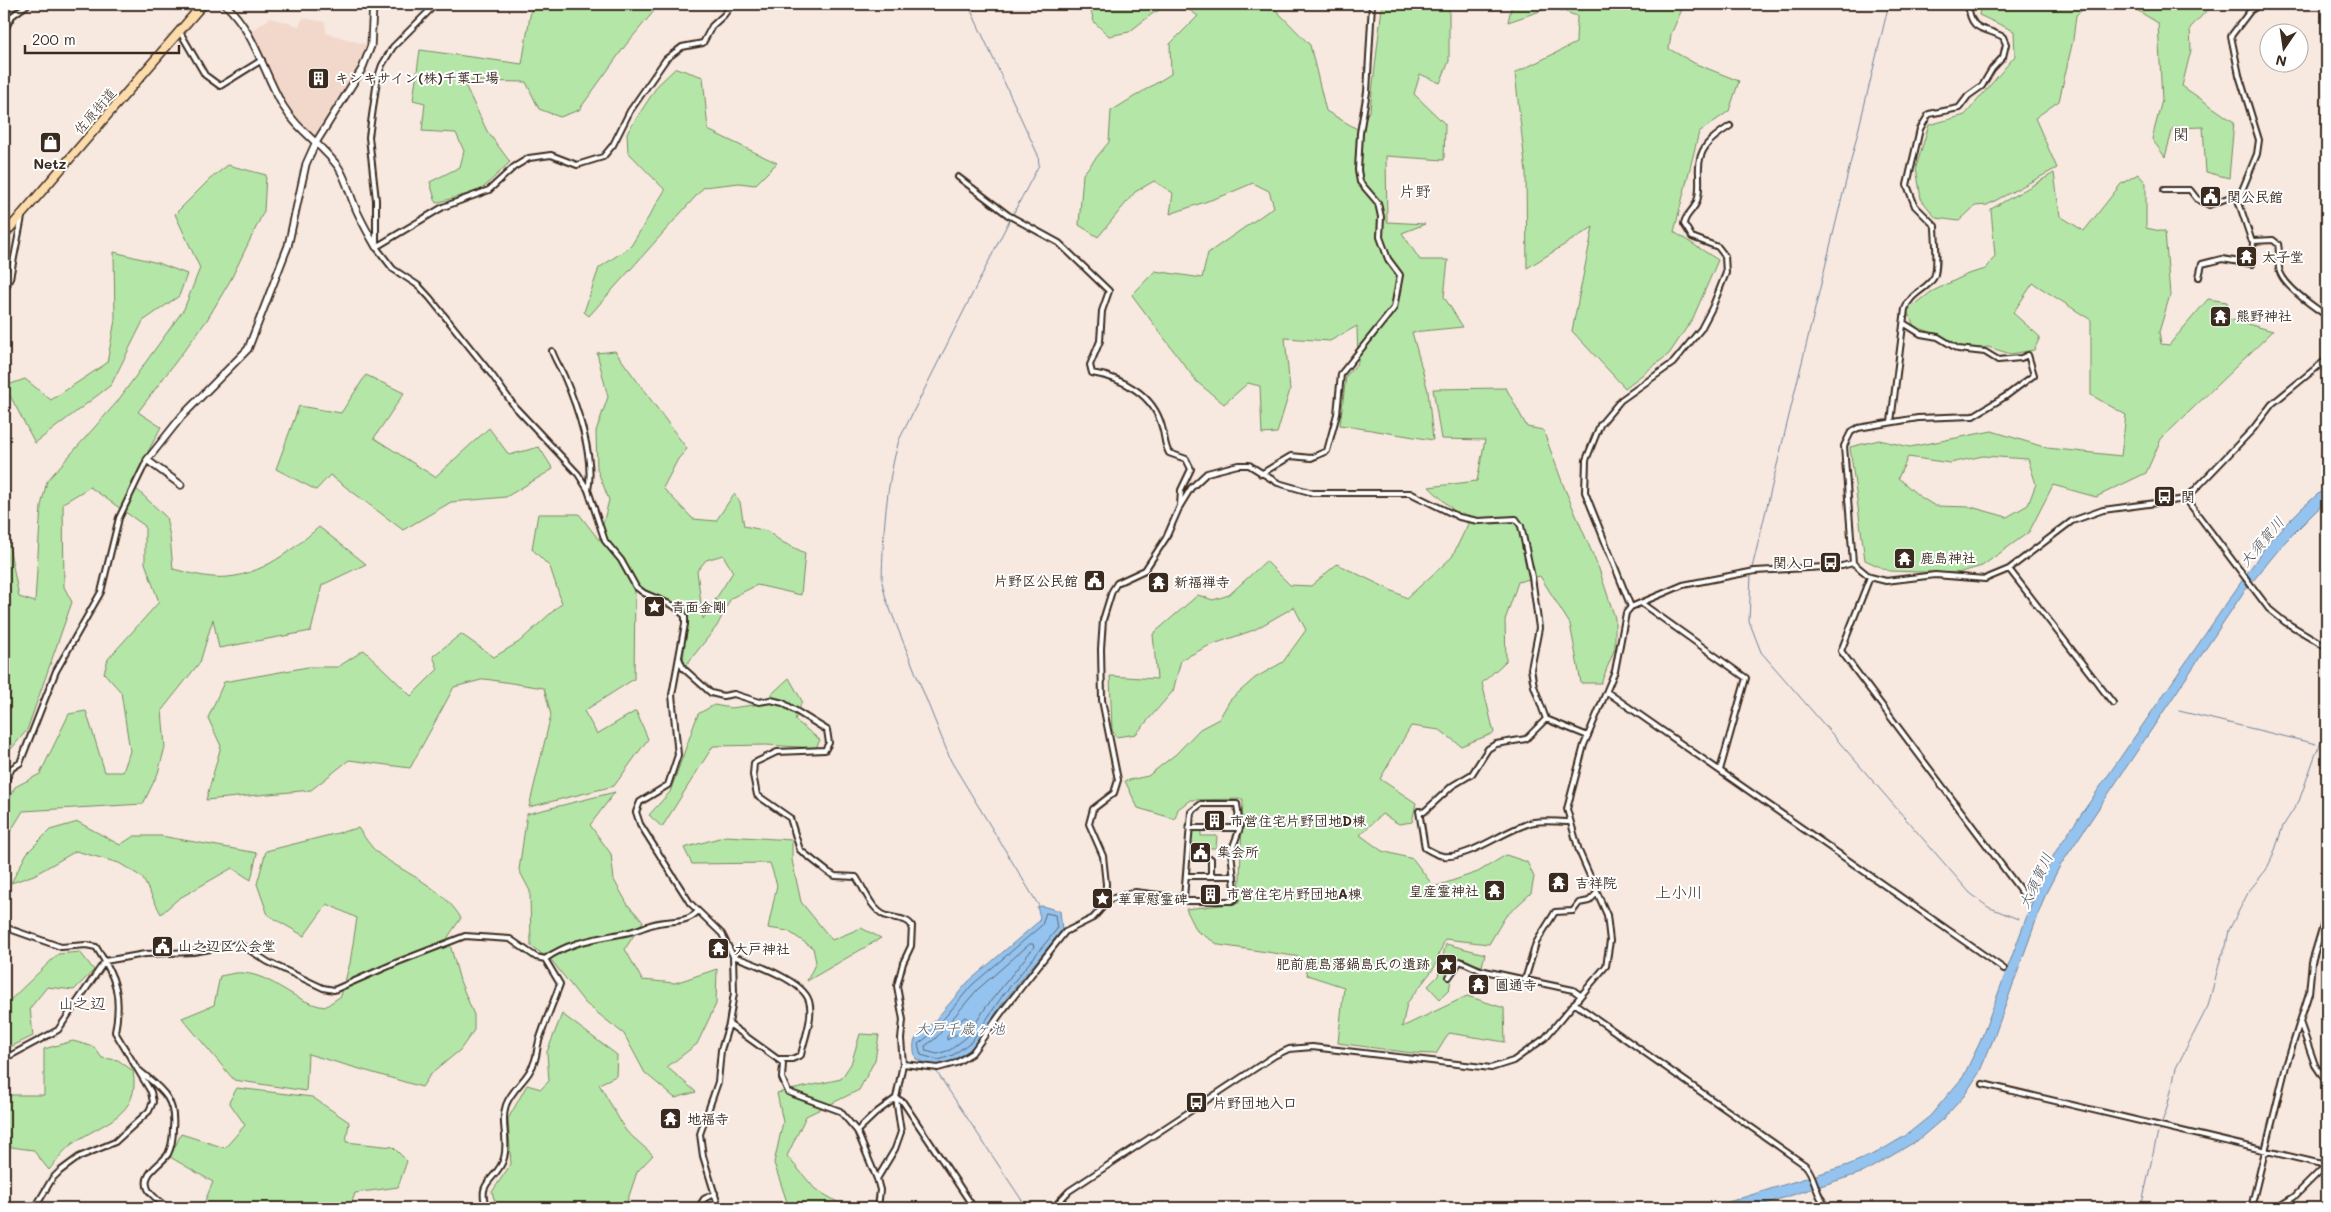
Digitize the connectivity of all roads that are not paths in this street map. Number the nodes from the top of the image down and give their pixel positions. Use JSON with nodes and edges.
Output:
{"nodes":[{"id":1,"x":28,"y":4,"type":"edge"},
{"id":2,"x":203,"y":4,"type":"edge"},
{"id":3,"x":225,"y":4,"type":"edge"},
{"id":4,"x":373,"y":4,"type":"edge"},
{"id":5,"x":436,"y":4,"type":"edge"},
{"id":6,"x":732,"y":4,"type":"edge"},
{"id":7,"x":1372,"y":4,"type":"edge"},
{"id":8,"x":1968,"y":4,"type":"edge"},
{"id":9,"x":2261,"y":4,"type":"edge"},
{"id":10,"x":4,"y":31,"type":"edge"},
{"id":11,"x":180,"y":32,"type":"junction"},
{"id":12,"x":262,"y":60,"type":"junction"},
{"id":13,"x":1730,"y":126,"type":"dead end"},
{"id":14,"x":315,"y":144,"type":"junction"},
{"id":15,"x":958,"y":177,"type":"dead end"},
{"id":16,"x":2164,"y":190,"type":"dead end"},
{"id":17,"x":2241,"y":193,"type":"junction"},
{"id":18,"x":23,"y":212,"type":"junction"},
{"id":19,"x":4,"y":235,"type":"edge"},
{"id":20,"x":2253,"y":241,"type":"junction"},
{"id":21,"x":376,"y":247,"type":"junction"},
{"id":22,"x":2199,"y":277,"type":"dead end"},
{"id":23,"x":4,"y":292,"type":"edge"},
{"id":24,"x":2327,"y":316,"type":"edge"},
{"id":25,"x":1905,"y":324,"type":"junction"},
{"id":26,"x":552,"y":351,"type":"dead end"},
{"id":27,"x":2327,"y":359,"type":"edge"},
{"id":28,"x":1891,"y":422,"type":"junction"},
{"id":29,"x":147,"y":460,"type":"junction"},
{"id":30,"x":1261,"y":474,"type":"junction"},
{"id":31,"x":181,"y":485,"type":"dead end"},
{"id":32,"x":588,"y":490,"type":"junction"},
{"id":33,"x":2186,"y":499,"type":"junction"},
{"id":34,"x":1180,"y":506,"type":"junction"},
{"id":35,"x":1853,"y":563,"type":"junction"},
{"id":36,"x":2009,"y":569,"type":"junction"},
{"id":37,"x":1870,"y":577,"type":"junction"},
{"id":38,"x":1640,"y":603,"type":"junction"},
{"id":39,"x":1631,"y":607,"type":"junction"},
{"id":40,"x":2327,"y":647,"type":"edge"},
{"id":41,"x":678,"y":656,"type":"junction"},
{"id":42,"x":1607,"y":692,"type":"junction"},
{"id":43,"x":2113,"y":703,"type":"dead end"},
{"id":44,"x":1546,"y":720,"type":"junction"},
{"id":45,"x":1588,"y":736,"type":"junction"},
{"id":46,"x":1720,"y":770,"type":"junction"},
{"id":47,"x":4,"y":784,"type":"edge"},
{"id":48,"x":1569,"y":822,"type":"junction"},
{"id":49,"x":1189,"y":828,"type":"junction"},
{"id":50,"x":1240,"y":828,"type":"junction"},
{"id":51,"x":1211,"y":859,"type":"dead end"},
{"id":52,"x":1186,"y":876,"type":"junction"},
{"id":53,"x":1211,"y":876,"type":"junction"},
{"id":54,"x":1234,"y":876,"type":"junction"},
{"id":55,"x":1596,"y":894,"type":"junction"},
{"id":56,"x":1184,"y":898,"type":"junction"},
{"id":57,"x":2030,"y":898,"type":"dead end"},
{"id":58,"x":1105,"y":902,"type":"junction"},
{"id":59,"x":698,"y":912,"type":"junction"},
{"id":60,"x":2327,"y":912,"type":"edge"},
{"id":61,"x":4,"y":929,"type":"edge"},
{"id":62,"x":733,"y":956,"type":"junction"},
{"id":63,"x":545,"y":959,"type":"junction"},
{"id":64,"x":105,"y":961,"type":"junction"},
{"id":65,"x":2004,"y":969,"type":"dead end"},
{"id":66,"x":1449,"y":977,"type":"dead end"},
{"id":67,"x":1525,"y":980,"type":"junction"},
{"id":68,"x":1580,"y":995,"type":"junction"},
{"id":69,"x":1574,"y":1003,"type":"junction"},
{"id":70,"x":2300,"y":1022,"type":"junction"},
{"id":71,"x":729,"y":1024,"type":"junction"},
{"id":72,"x":4,"y":1059,"type":"edge"},
{"id":73,"x":779,"y":1059,"type":"junction"},
{"id":74,"x":903,"y":1064,"type":"junction"},
{"id":75,"x":137,"y":1067,"type":"junction"},
{"id":76,"x":1983,"y":1084,"type":"dead end"},
{"id":77,"x":2327,"y":1084,"type":"edge"},
{"id":78,"x":896,"y":1098,"type":"junction"},
{"id":79,"x":857,"y":1130,"type":"junction"},
{"id":80,"x":2266,"y":1151,"type":"junction"},
{"id":81,"x":2327,"y":1165,"type":"edge"},
{"id":82,"x":877,"y":1179,"type":"junction"},
{"id":83,"x":715,"y":1193,"type":"junction"},
{"id":84,"x":35,"y":1208,"type":"edge"},
{"id":85,"x":167,"y":1208,"type":"edge"},
{"id":86,"x":487,"y":1208,"type":"edge"},
{"id":87,"x":698,"y":1208,"type":"edge"},
{"id":88,"x":718,"y":1208,"type":"edge"},
{"id":89,"x":878,"y":1208,"type":"edge"},
{"id":90,"x":974,"y":1208,"type":"edge"},
{"id":91,"x":1053,"y":1208,"type":"edge"},
{"id":92,"x":1828,"y":1208,"type":"edge"},
{"id":93,"x":2251,"y":1208,"type":"edge"},
{"id":94,"x":2276,"y":1208,"type":"edge"}],
"edges":[{"from":1,"to":10,"type":"street"},
{"from":2,"to":11,"type":"highway","name":"佐原街道"},
{"from":3,"to":12,"type":"street"},
{"from":4,"to":14,"type":"street"},
{"from":5,"to":21,"type":"street"},
{"from":6,"to":21,"type":"street"},
{"from":7,"to":30,"type":"street"},
{"from":8,"to":25,"type":"street"},
{"from":9,"to":17,"type":"street"},
{"from":11,"to":12,"type":"street"},
{"from":11,"to":18,"type":"highway","name":"佐原街道"},
{"from":12,"to":14,"type":"street"},
{"from":13,"to":39,"type":"street"},
{"from":14,"to":21,"type":"street"},
{"from":14,"to":29,"type":"street"},
{"from":15,"to":34,"type":"street"},
{"from":16,"to":17,"type":"street"},
{"from":17,"to":20,"type":"street"},
{"from":18,"to":19,"type":"highway","name":"佐原街道"},
{"from":18,"to":23,"type":"street"},
{"from":20,"to":22,"type":"street"},
{"from":20,"to":24,"type":"street"},
{"from":21,"to":32,"type":"street"},
{"from":25,"to":28,"type":"street"},
{"from":25,"to":28,"type":"street"},
{"from":26,"to":32,"type":"street"},
{"from":27,"to":33,"type":"street"},
{"from":28,"to":35,"type":"street"},
{"from":29,"to":31,"type":"street"},
{"from":29,"to":47,"type":"street"},
{"from":30,"to":34,"type":"street"},
{"from":30,"to":44,"type":"street"},
{"from":32,"to":41,"type":"street"},
{"from":33,"to":36,"type":"street"},
{"from":33,"to":40,"type":"street"},
{"from":34,"to":58,"type":"street"},
{"from":35,"to":37,"type":"street"},
{"from":35,"to":38,"type":"street"},
{"from":36,"to":37,"type":"street"},
{"from":36,"to":43,"type":"street"},
{"from":37,"to":57,"type":"street"},
{"from":38,"to":39,"type":"street"},
{"from":38,"to":46,"type":"street"},
{"from":39,"to":42,"type":"street"},
{"from":41,"to":59,"type":"street"},
{"from":41,"to":74,"type":"street"},
{"from":42,"to":45,"type":"street"},
{"from":42,"to":46,"type":"street"},
{"from":44,"to":45,"type":"street"},
{"from":44,"to":48,"type":"street"},
{"from":45,"to":48,"type":"street"},
{"from":46,"to":65,"type":"street"},
{"from":48,"to":55,"type":"street"},
{"from":49,"to":50,"type":"street"},
{"from":49,"to":50,"type":"street"},
{"from":49,"to":52,"type":"street"},
{"from":50,"to":54,"type":"street"},
{"from":51,"to":53,"type":"street"},
{"from":52,"to":53,"type":"street"},
{"from":52,"to":56,"type":"street"},
{"from":53,"to":54,"type":"street"},
{"from":54,"to":56,"type":"street"},
{"from":55,"to":67,"type":"street"},
{"from":55,"to":68,"type":"street"},
{"from":56,"to":58,"type":"street"},
{"from":58,"to":74,"type":"street"},
{"from":59,"to":62,"type":"street"},
{"from":59,"to":63,"type":"street"},
{"from":60,"to":70,"type":"street"},
{"from":61,"to":64,"type":"street"},
{"from":62,"to":71,"type":"street"},
{"from":62,"to":73,"type":"street"},
{"from":63,"to":64,"type":"street"},
{"from":63,"to":86,"type":"street"},
{"from":64,"to":72,"type":"street"},
{"from":64,"to":75,"type":"street"},
{"from":66,"to":67,"type":"street"},
{"from":67,"to":68,"type":"street"},
{"from":68,"to":69,"type":"street"},
{"from":69,"to":91,"type":"street"},
{"from":69,"to":92,"type":"street"},
{"from":70,"to":77,"type":"street"},
{"from":70,"to":80,"type":"street"},
{"from":71,"to":73,"type":"street"},
{"from":71,"to":83,"type":"street"},
{"from":73,"to":79,"type":"street"},
{"from":74,"to":78,"type":"street"},
{"from":75,"to":84,"type":"street"},
{"from":75,"to":85,"type":"street"},
{"from":76,"to":80,"type":"street"},
{"from":78,"to":79,"type":"street"},
{"from":78,"to":82,"type":"street"},
{"from":78,"to":90,"type":"street"},
{"from":79,"to":82,"type":"street"},
{"from":80,"to":81,"type":"street"},
{"from":80,"to":93,"type":"street"},
{"from":81,"to":94,"type":"street"},
{"from":82,"to":89,"type":"street"},
{"from":83,"to":87,"type":"street"},
{"from":83,"to":88,"type":"street"}]}
